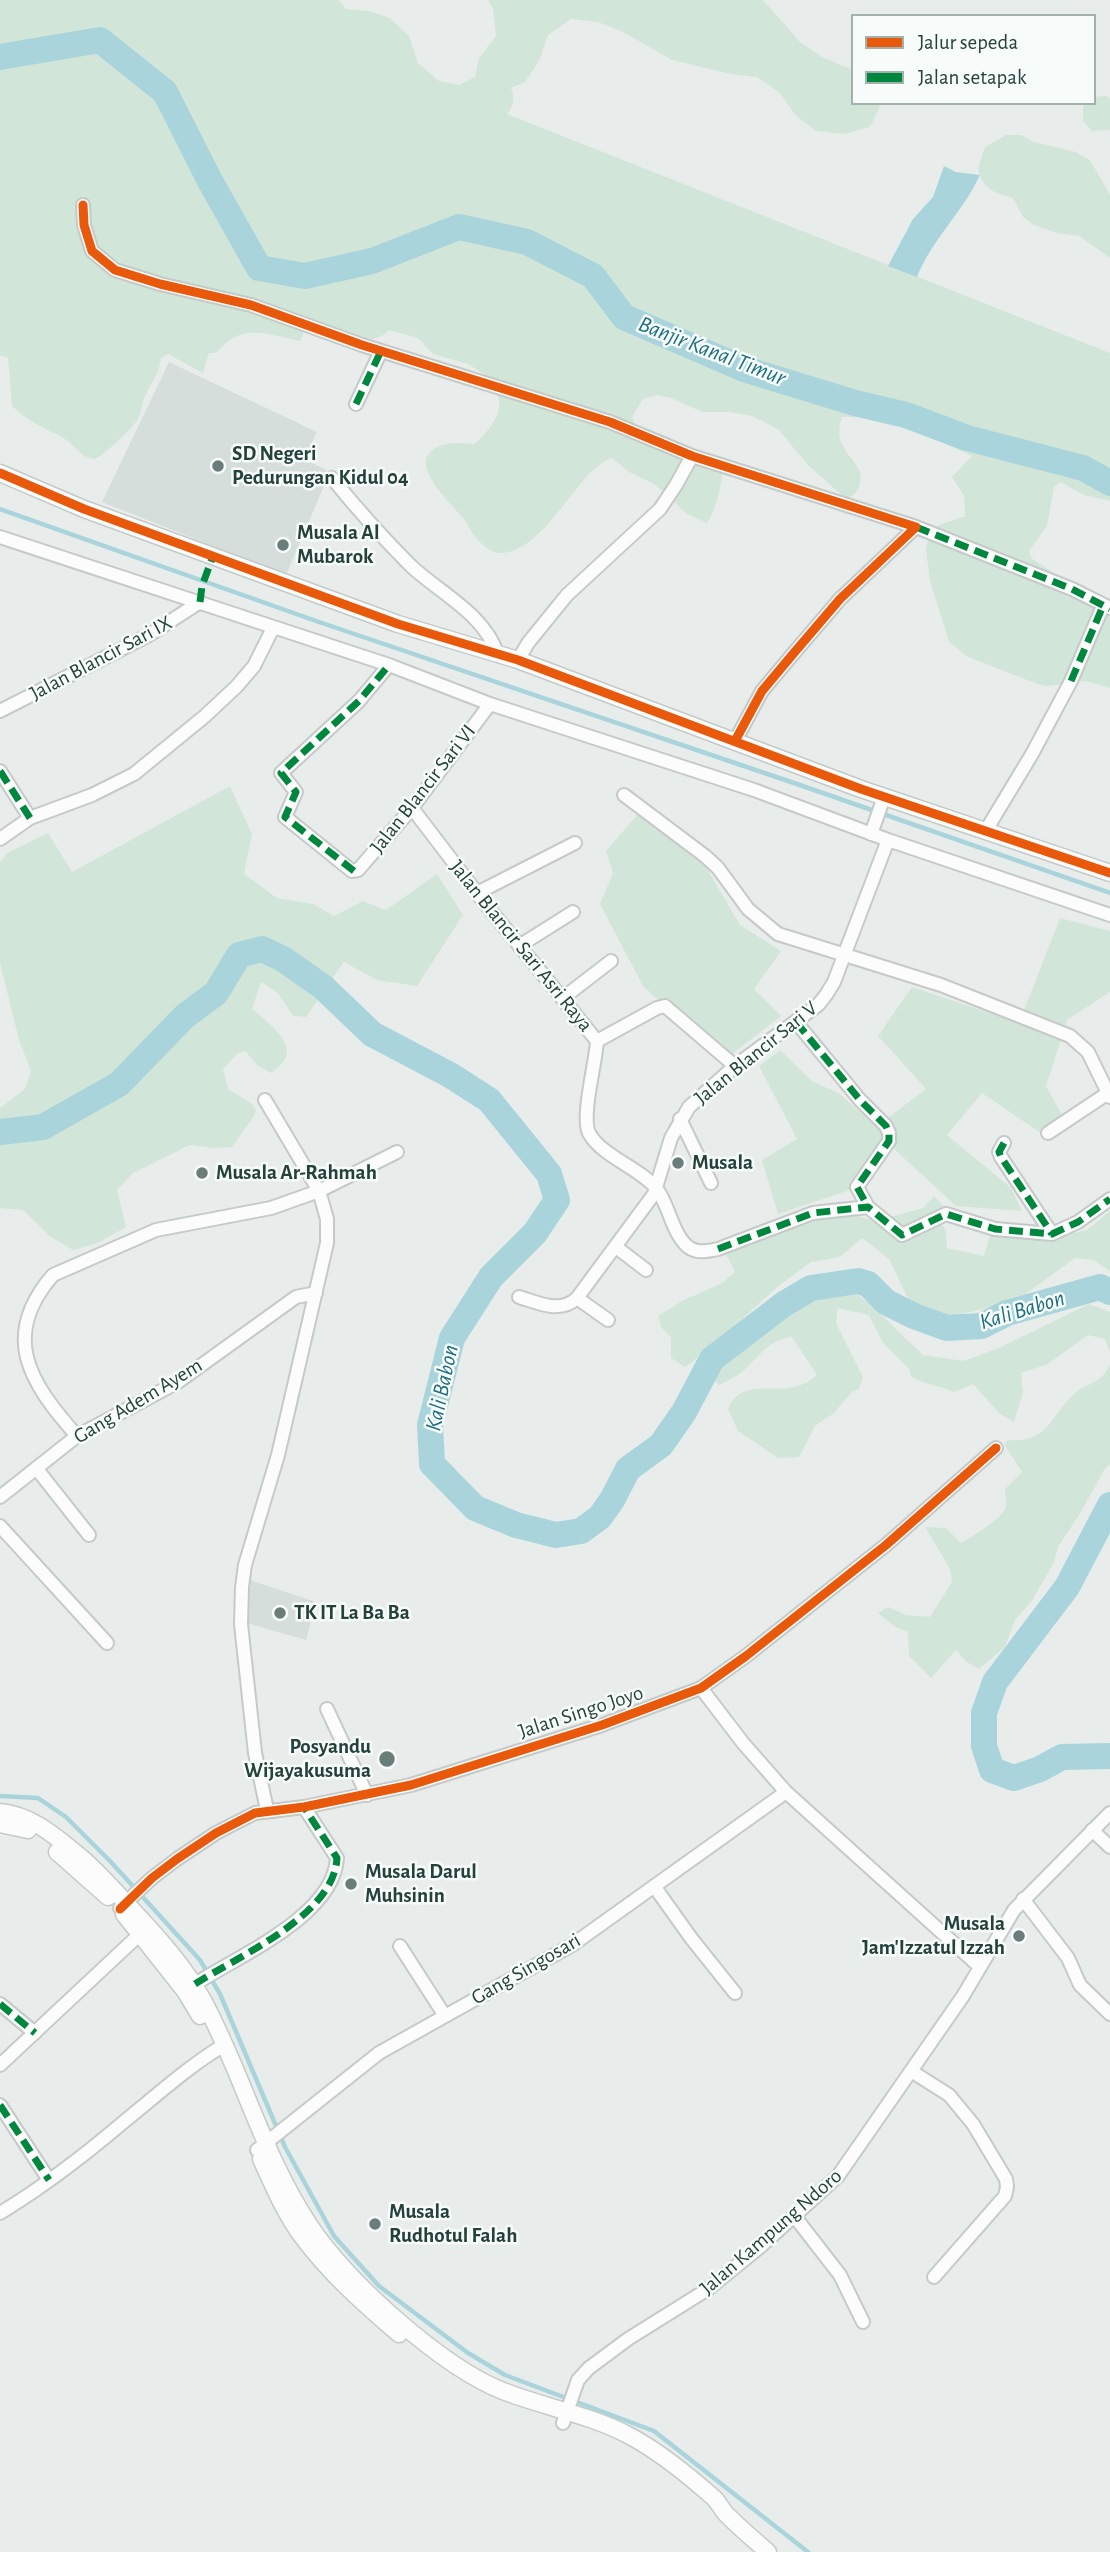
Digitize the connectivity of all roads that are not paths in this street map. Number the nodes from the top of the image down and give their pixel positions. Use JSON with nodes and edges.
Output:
{"nodes":[{"id":1,"x":83,"y":205,"type":"dead end"},
{"id":2,"x":381,"y":351,"type":"junction"},
{"id":3,"x":356,"y":404,"type":"dead end"},
{"id":4,"x":692,"y":456,"type":"junction"},
{"id":5,"x":0,"y":473,"type":"edge"},
{"id":6,"x":332,"y":478,"type":"dead end"},
{"id":7,"x":916,"y":527,"type":"junction"},
{"id":8,"x":0,"y":537,"type":"edge"},
{"id":9,"x":200,"y":601,"type":"junction"},
{"id":10,"x":1107,"y":607,"type":"edge"},
{"id":11,"x":273,"y":628,"type":"junction"},
{"id":12,"x":497,"y":653,"type":"junction"},
{"id":13,"x":518,"y":660,"type":"junction"},
{"id":14,"x":389,"y":665,"type":"junction"},
{"id":15,"x":490,"y":704,"type":"junction"},
{"id":16,"x":0,"y":711,"type":"edge"},
{"id":17,"x":735,"y":741,"type":"junction"},
{"id":18,"x":0,"y":771,"type":"edge"},
{"id":19,"x":624,"y":795,"type":"dead end"},
{"id":20,"x":882,"y":801,"type":"junction"},
{"id":21,"x":412,"y":808,"type":"junction"},
{"id":22,"x":30,"y":818,"type":"junction"},
{"id":23,"x":985,"y":832,"type":"junction"},
{"id":24,"x":871,"y":834,"type":"junction"},
{"id":25,"x":0,"y":839,"type":"edge"},
{"id":26,"x":888,"y":840,"type":"junction"},
{"id":27,"x":575,"y":843,"type":"dead end"},
{"id":28,"x":1110,"y":873,"type":"edge"},
{"id":29,"x":477,"y":893,"type":"junction"},
{"id":30,"x":573,"y":912,"type":"dead end"},
{"id":31,"x":1110,"y":915,"type":"edge"},
{"id":32,"x":519,"y":946,"type":"junction"},
{"id":33,"x":845,"y":953,"type":"junction"},
{"id":34,"x":611,"y":961,"type":"dead end"},
{"id":35,"x":563,"y":998,"type":"junction"},
{"id":36,"x":796,"y":1022,"type":"junction"},
{"id":37,"x":597,"y":1041,"type":"junction"},
{"id":38,"x":735,"y":1066,"type":"junction"},
{"id":39,"x":1109,"y":1095,"type":"edge"},
{"id":40,"x":265,"y":1100,"type":"dead end"},
{"id":41,"x":680,"y":1119,"type":"junction"},
{"id":42,"x":1048,"y":1133,"type":"dead end"},
{"id":43,"x":1004,"y":1143,"type":"dead end"},
{"id":44,"x":397,"y":1152,"type":"dead end"},
{"id":45,"x":711,"y":1183,"type":"dead end"},
{"id":46,"x":656,"y":1188,"type":"junction"},
{"id":47,"x":319,"y":1191,"type":"junction"},
{"id":48,"x":1110,"y":1199,"type":"edge"},
{"id":49,"x":868,"y":1207,"type":"junction"},
{"id":50,"x":1052,"y":1234,"type":"junction"},
{"id":51,"x":616,"y":1247,"type":"junction"},
{"id":52,"x":646,"y":1270,"type":"dead end"},
{"id":53,"x":316,"y":1293,"type":"junction"},
{"id":54,"x":519,"y":1297,"type":"dead end"},
{"id":55,"x":577,"y":1298,"type":"junction"},
{"id":56,"x":608,"y":1320,"type":"dead end"},
{"id":57,"x":76,"y":1436,"type":"junction"},
{"id":58,"x":996,"y":1448,"type":"dead end"},
{"id":59,"x":36,"y":1468,"type":"junction"},
{"id":60,"x":0,"y":1497,"type":"edge"},
{"id":61,"x":0,"y":1526,"type":"edge"},
{"id":62,"x":89,"y":1535,"type":"dead end"},
{"id":63,"x":107,"y":1643,"type":"dead end"},
{"id":64,"x":701,"y":1688,"type":"junction"},
{"id":65,"x":327,"y":1709,"type":"dead end"},
{"id":66,"x":786,"y":1792,"type":"junction"},
{"id":67,"x":367,"y":1795,"type":"junction"},
{"id":68,"x":304,"y":1807,"type":"junction"},
{"id":69,"x":267,"y":1810,"type":"junction"},
{"id":70,"x":0,"y":1812,"type":"edge"},
{"id":71,"x":1110,"y":1813,"type":"edge"},
{"id":72,"x":0,"y":1824,"type":"edge"},
{"id":73,"x":1092,"y":1830,"type":"junction"},
{"id":74,"x":1110,"y":1847,"type":"edge"},
{"id":75,"x":654,"y":1886,"type":"junction"},
{"id":76,"x":1023,"y":1899,"type":"junction"},
{"id":77,"x":127,"y":1902,"type":"junction"},
{"id":78,"x":140,"y":1934,"type":"junction"},
{"id":79,"x":400,"y":1946,"type":"dead end"},
{"id":80,"x":979,"y":1966,"type":"junction"},
{"id":81,"x":196,"y":1983,"type":"junction"},
{"id":82,"x":735,"y":1993,"type":"dead end"},
{"id":83,"x":0,"y":2004,"type":"edge"},
{"id":84,"x":1110,"y":2014,"type":"edge"},
{"id":85,"x":444,"y":2015,"type":"junction"},
{"id":86,"x":35,"y":2033,"type":"junction"},
{"id":87,"x":220,"y":2048,"type":"junction"},
{"id":88,"x":0,"y":2065,"type":"edge"},
{"id":89,"x":911,"y":2071,"type":"junction"},
{"id":90,"x":0,"y":2105,"type":"edge"},
{"id":91,"x":264,"y":2144,"type":"junction"},
{"id":92,"x":49,"y":2180,"type":"junction"},
{"id":93,"x":0,"y":2213,"type":"edge"},
{"id":94,"x":795,"y":2217,"type":"junction"},
{"id":95,"x":934,"y":2277,"type":"dead end"},
{"id":96,"x":863,"y":2322,"type":"dead end"},
{"id":97,"x":566,"y":2415,"type":"junction"},
{"id":98,"x":768,"y":2552,"type":"edge"}],
"edges":[{"from":1,"to":2,"type":"street"},
{"from":2,"to":3,"type":"street"},
{"from":2,"to":4,"type":"street"},
{"from":4,"to":7,"type":"street"},
{"from":4,"to":13,"type":"street"},
{"from":5,"to":12,"type":"main road"},
{"from":6,"to":12,"type":"street"},
{"from":7,"to":10,"type":"street"},
{"from":7,"to":17,"type":"street"},
{"from":8,"to":9,"type":"street"},
{"from":9,"to":11,"type":"street"},
{"from":9,"to":16,"type":"street","name":"Jalan Blancir Sari IX"},
{"from":10,"to":23,"type":"street"},
{"from":11,"to":14,"type":"street"},
{"from":11,"to":22,"type":"street"},
{"from":12,"to":13,"type":"main road"},
{"from":13,"to":17,"type":"main road"},
{"from":14,"to":15,"type":"street"},
{"from":14,"to":21,"type":"street","name":"Jalan Blancir Sari VI"},
{"from":15,"to":21,"type":"street","name":"Jalan Blancir Sari VI"},
{"from":15,"to":24,"type":"street"},
{"from":17,"to":20,"type":"main road"},
{"from":18,"to":22,"type":"street"},
{"from":19,"to":33,"type":"street"},
{"from":20,"to":23,"type":"main road"},
{"from":20,"to":24,"type":"street"},
{"from":21,"to":29,"type":"street","name":"Jalan Blancir Sari Asri Raya"},
{"from":22,"to":25,"type":"street"},
{"from":23,"to":28,"type":"main road"},
{"from":24,"to":26,"type":"street"},
{"from":26,"to":31,"type":"street"},
{"from":26,"to":33,"type":"street","name":"Jalan Blancir Sari V"},
{"from":27,"to":29,"type":"street"},
{"from":29,"to":32,"type":"street","name":"Jalan Blancir Sari Asri Raya"},
{"from":30,"to":32,"type":"street"},
{"from":32,"to":35,"type":"street","name":"Jalan Blancir Sari Asri Raya"},
{"from":33,"to":36,"type":"street","name":"Jalan Blancir Sari V"},
{"from":33,"to":39,"type":"street"},
{"from":34,"to":35,"type":"street"},
{"from":35,"to":37,"type":"street","name":"Jalan Blancir Sari Asri Raya"},
{"from":36,"to":38,"type":"street","name":"Jalan Blancir Sari V"},
{"from":36,"to":49,"type":"street"},
{"from":37,"to":38,"type":"street"},
{"from":37,"to":46,"type":"street","name":"Jalan Blancir Sari Asri Raya"},
{"from":38,"to":41,"type":"street","name":"Jalan Blancir Sari V"},
{"from":39,"to":42,"type":"street"},
{"from":40,"to":47,"type":"street"},
{"from":41,"to":45,"type":"street"},
{"from":41,"to":46,"type":"street","name":"Jalan Blancir Sari V"},
{"from":43,"to":50,"type":"street"},
{"from":44,"to":47,"type":"street"},
{"from":46,"to":49,"type":"street"},
{"from":46,"to":51,"type":"street","name":"Jalan Blancir Sari V"},
{"from":47,"to":53,"type":"street"},
{"from":47,"to":57,"type":"street"},
{"from":48,"to":50,"type":"street"},
{"from":49,"to":50,"type":"street"},
{"from":51,"to":52,"type":"street"},
{"from":51,"to":55,"type":"street","name":"Jalan Blancir Sari V"},
{"from":53,"to":57,"type":"street","name":"Gang Adem Ayem"},
{"from":53,"to":69,"type":"street"},
{"from":54,"to":55,"type":"street"},
{"from":55,"to":56,"type":"street"},
{"from":57,"to":59,"type":"street","name":"Gang Adem Ayem"},
{"from":58,"to":64,"type":"street","name":"Jalan Singo Joyo"},
{"from":59,"to":60,"type":"street","name":"Gang Adem Ayem"},
{"from":59,"to":62,"type":"street"},
{"from":61,"to":63,"type":"street"},
{"from":64,"to":66,"type":"street"},
{"from":64,"to":67,"type":"street","name":"Jalan Singo Joyo"},
{"from":65,"to":67,"type":"street"},
{"from":66,"to":75,"type":"street","name":"Gang Singosari"},
{"from":66,"to":80,"type":"street"},
{"from":67,"to":68,"type":"street","name":"Jalan Singo Joyo"},
{"from":68,"to":69,"type":"street","name":"Jalan Singo Joyo"},
{"from":68,"to":81,"type":"street"},
{"from":69,"to":77,"type":"street","name":"Jalan Singo Joyo"},
{"from":70,"to":77,"type":"main road"},
{"from":71,"to":73,"type":"street","name":"Jalan Kampung Ndoro"},
{"from":72,"to":77,"type":"main road"},
{"from":73,"to":74,"type":"street"},
{"from":73,"to":76,"type":"street","name":"Jalan Kampung Ndoro"},
{"from":75,"to":82,"type":"street"},
{"from":75,"to":85,"type":"street","name":"Gang Singosari"},
{"from":76,"to":80,"type":"street","name":"Jalan Kampung Ndoro"},
{"from":76,"to":84,"type":"street"},
{"from":77,"to":78,"type":"main road"},
{"from":77,"to":81,"type":"main road"},
{"from":78,"to":86,"type":"street"},
{"from":78,"to":87,"type":"main road"},
{"from":79,"to":85,"type":"street"},
{"from":80,"to":89,"type":"street","name":"Jalan Kampung Ndoro"},
{"from":81,"to":87,"type":"main road"},
{"from":83,"to":86,"type":"street"},
{"from":85,"to":91,"type":"street","name":"Gang Singosari"},
{"from":86,"to":88,"type":"street"},
{"from":87,"to":91,"type":"main road"},
{"from":87,"to":92,"type":"street"},
{"from":89,"to":94,"type":"street","name":"Jalan Kampung Ndoro"},
{"from":89,"to":95,"type":"street"},
{"from":90,"to":92,"type":"street"},
{"from":91,"to":97,"type":"main road"},
{"from":92,"to":93,"type":"street"},
{"from":94,"to":96,"type":"street"},
{"from":94,"to":97,"type":"street","name":"Jalan Kampung Ndoro"},
{"from":97,"to":98,"type":"main road"}]}
